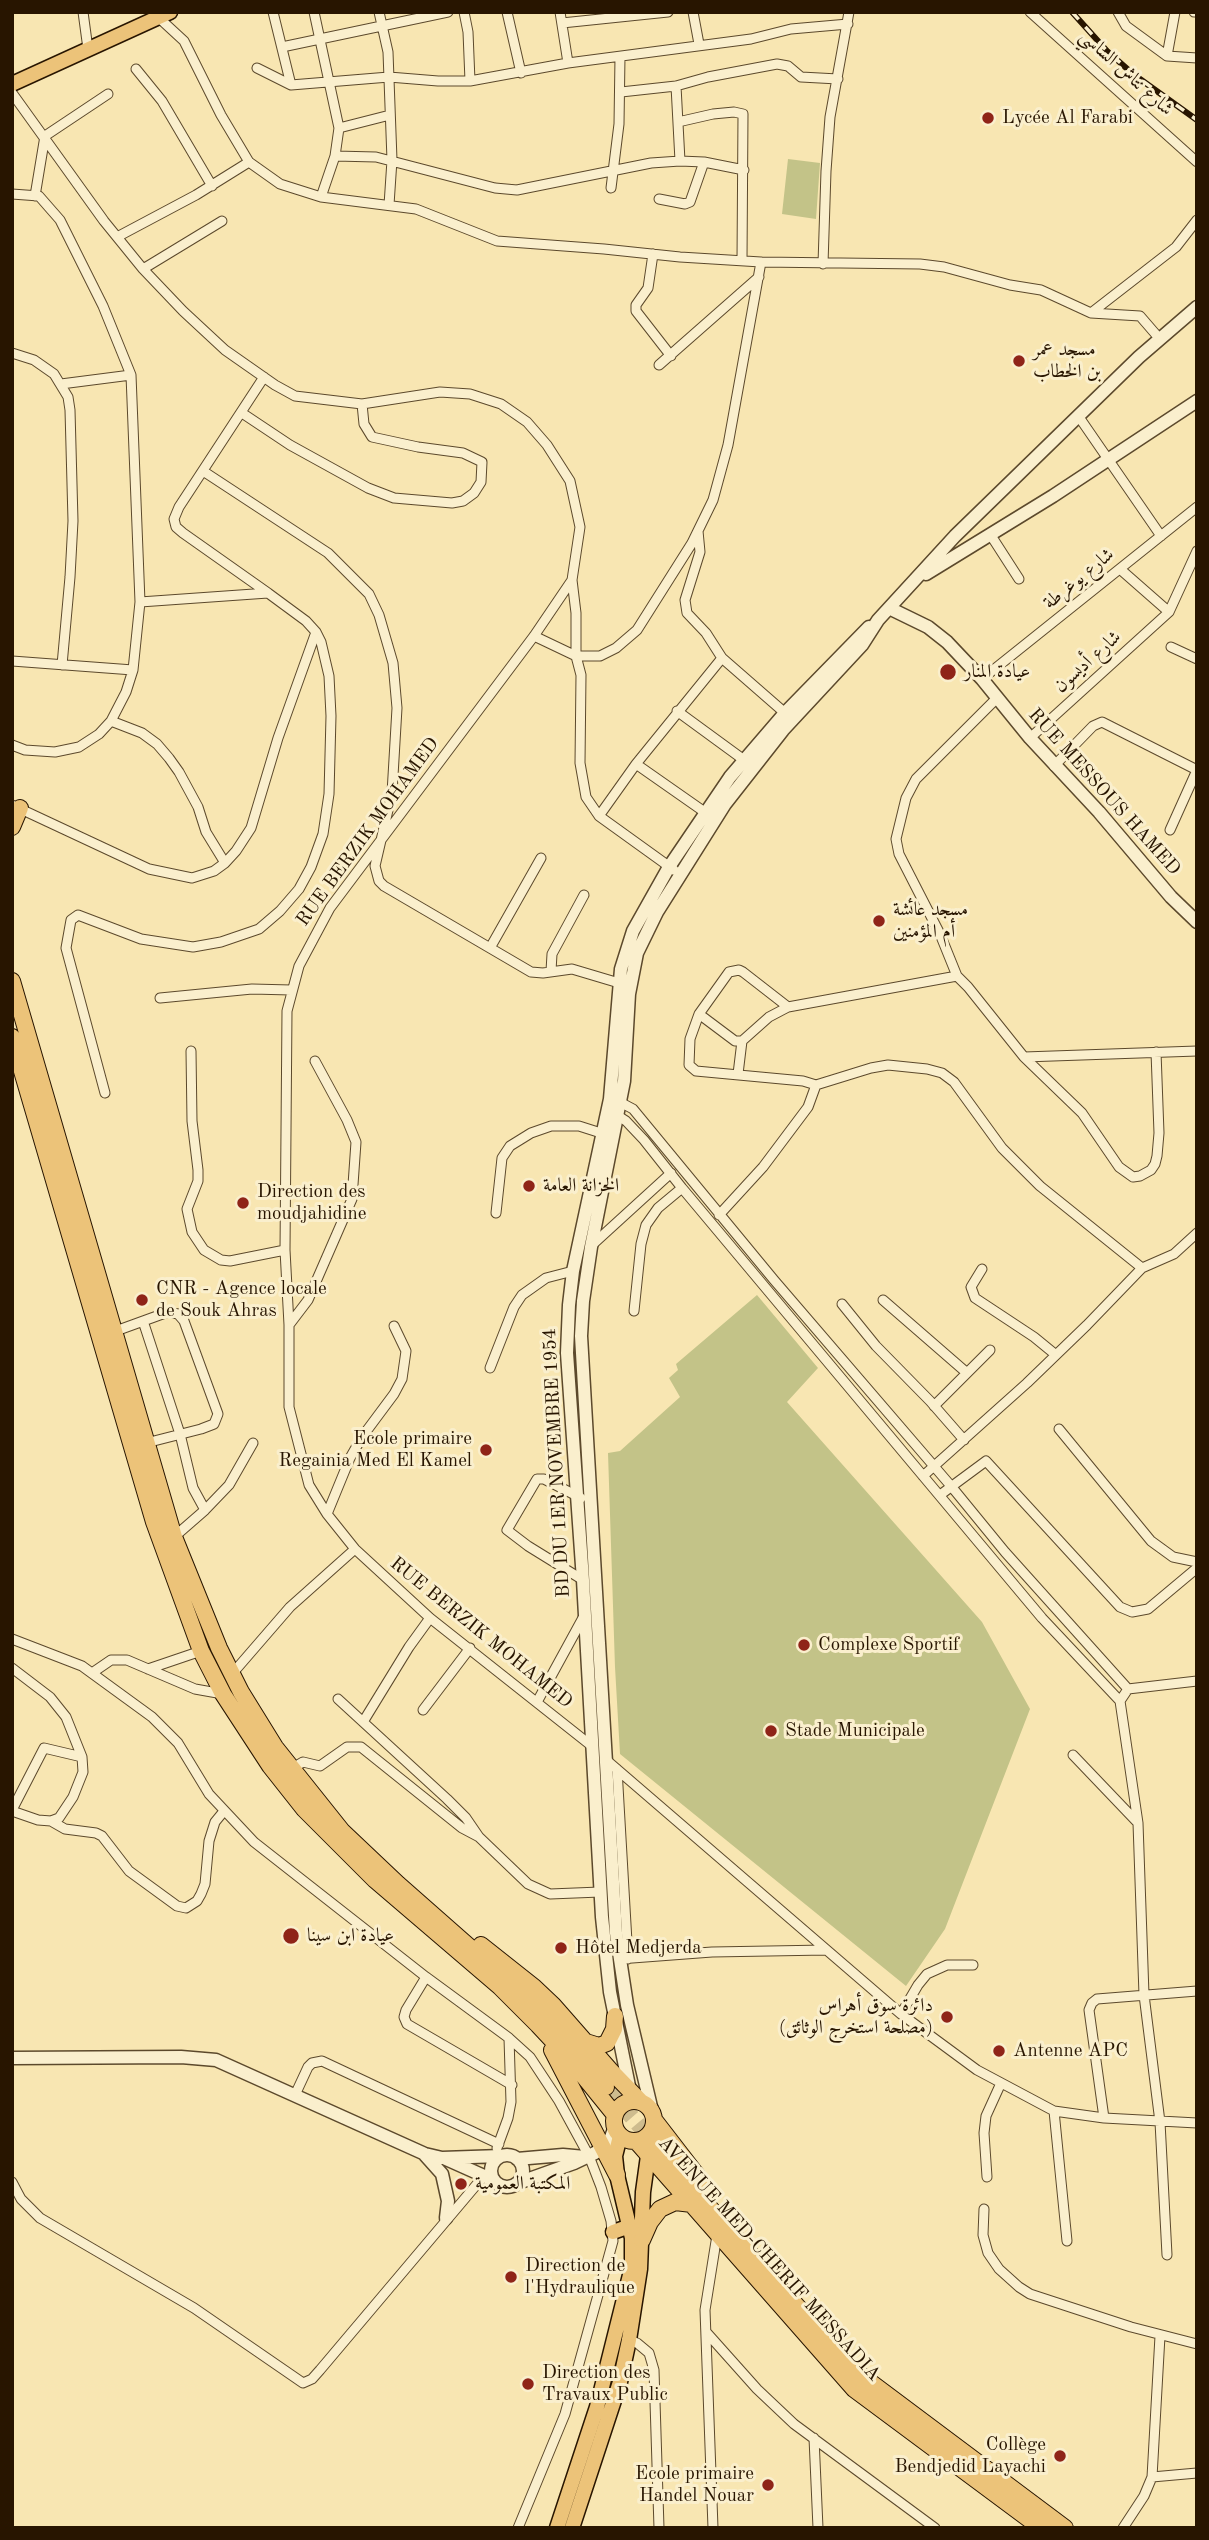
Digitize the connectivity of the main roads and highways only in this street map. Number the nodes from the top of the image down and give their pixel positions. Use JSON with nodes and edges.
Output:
{"nodes":[{"id":1,"x":164,"y":15,"type":"edge"},
{"id":2,"x":12,"y":84,"type":"edge"},
{"id":3,"x":16,"y":806,"type":"edge"},
{"id":4,"x":12,"y":827,"type":"edge"},
{"id":5,"x":12,"y":981,"type":"edge"},
{"id":6,"x":12,"y":1037,"type":"edge"},
{"id":7,"x":445,"y":1924,"type":"junction"},
{"id":8,"x":521,"y":2009,"type":"junction"},
{"id":9,"x":615,"y":2016,"type":"road end"},
{"id":10,"x":586,"y":2042,"type":"junction"},
{"id":11,"x":606,"y":2087,"type":"tunnel mouth"},
{"id":12,"x":645,"y":2109,"type":"junction"},
{"id":13,"x":617,"y":2126,"type":"junction"},
{"id":14,"x":637,"y":2142,"type":"junction"},
{"id":15,"x":656,"y":2155,"type":"junction"},
{"id":16,"x":617,"y":2175,"type":"junction"},
{"id":17,"x":692,"y":2204,"type":"junction"},
{"id":18,"x":630,"y":2226,"type":"junction"},
{"id":19,"x":613,"y":2232,"type":"road end"},
{"id":20,"x":642,"y":2240,"type":"junction"},
{"id":21,"x":794,"y":2301,"type":"junction"},
{"id":22,"x":622,"y":2338,"type":"junction"},
{"id":23,"x":557,"y":2528,"type":"edge"},
{"id":24,"x":572,"y":2528,"type":"edge"},
{"id":25,"x":1041,"y":2528,"type":"edge"},
{"id":26,"x":1065,"y":2528,"type":"edge"}],
"edges":[{"from":1,"to":2,"type":"main road"},
{"from":3,"to":4,"type":"highway"},
{"from":5,"to":7,"type":"highway"},
{"from":6,"to":8,"type":"highway"},
{"from":7,"to":10,"type":"highway"},
{"from":7,"to":11,"type":"highway"},
{"from":8,"to":13,"type":"highway"},
{"from":8,"to":16,"type":"highway"},
{"from":9,"to":10,"type":"highway"},
{"from":10,"to":12,"type":"highway"},
{"from":12,"to":13,"type":"highway"},
{"from":12,"to":14,"type":"highway"},
{"from":12,"to":15,"type":"main road"},
{"from":12,"to":21,"type":"highway"},
{"from":13,"to":14,"type":"highway"},
{"from":13,"to":16,"type":"main road"},
{"from":14,"to":15,"type":"highway","name":"AVENUE MED-CHERIF MESSADIA"},
{"from":15,"to":17,"type":"highway","name":"AVENUE MED-CHERIF MESSADIA"},
{"from":15,"to":20,"type":"main road"},
{"from":15,"to":21,"type":"highway"},
{"from":16,"to":18,"type":"main road"},
{"from":17,"to":20,"type":"highway"},
{"from":17,"to":25,"type":"highway","name":"AVENUE MED-CHERIF MESSADIA"},
{"from":18,"to":19,"type":"main road"},
{"from":18,"to":22,"type":"main road"},
{"from":20,"to":22,"type":"main road"},
{"from":21,"to":26,"type":"highway","name":"AVENUE MED-CHERIF MESSADIA"},
{"from":22,"to":23,"type":"main road"},
{"from":22,"to":24,"type":"main road"}]}
